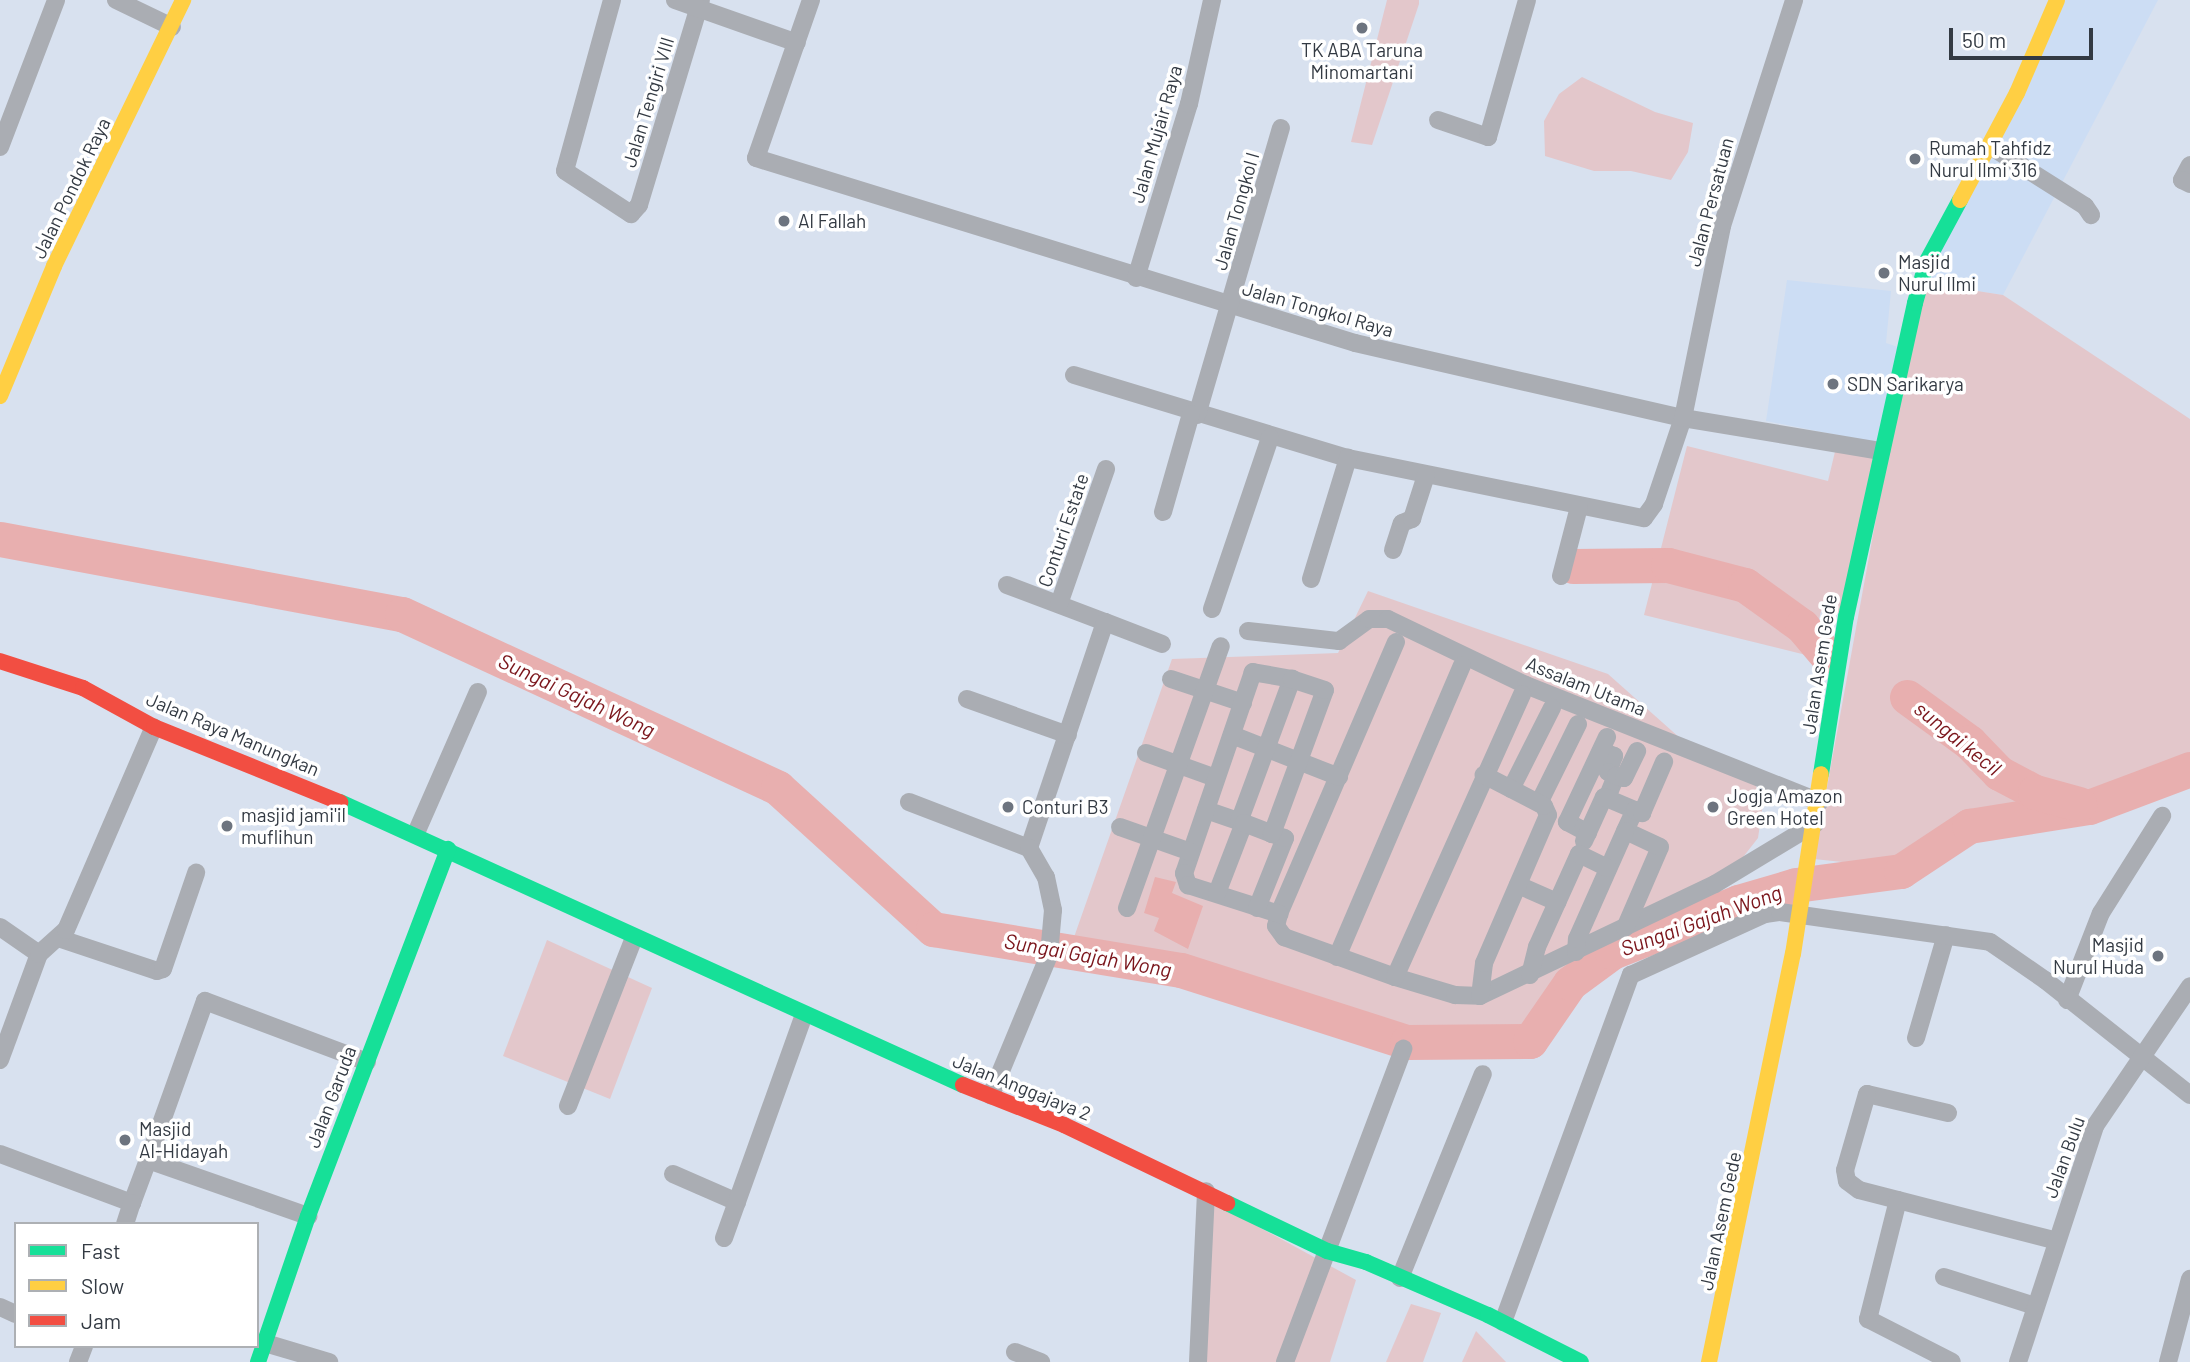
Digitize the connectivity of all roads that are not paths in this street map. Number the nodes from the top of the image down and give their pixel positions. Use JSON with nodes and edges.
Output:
{"nodes":[{"id":1,"x":56,"y":0,"type":"edge"},
{"id":2,"x":116,"y":0,"type":"edge"},
{"id":3,"x":183,"y":0,"type":"edge"},
{"id":4,"x":612,"y":0,"type":"edge"},
{"id":5,"x":675,"y":0,"type":"edge"},
{"id":6,"x":811,"y":0,"type":"edge"},
{"id":7,"x":1212,"y":0,"type":"edge"},
{"id":8,"x":1527,"y":0,"type":"edge"},
{"id":9,"x":1794,"y":0,"type":"edge"},
{"id":10,"x":2057,"y":0,"type":"edge"},
{"id":11,"x":700,"y":4,"type":"edge"},
{"id":12,"x":172,"y":27,"type":"junction"},
{"id":13,"x":797,"y":43,"type":"junction"},
{"id":14,"x":1438,"y":120,"type":"dead end"},
{"id":15,"x":1281,"y":128,"type":"dead end"},
{"id":16,"x":1990,"y":146,"type":"junction"},
{"id":17,"x":0,"y":147,"type":"edge"},
{"id":18,"x":2190,"y":165,"type":"edge"},
{"id":19,"x":2190,"y":184,"type":"edge"},
{"id":20,"x":2091,"y":215,"type":"dead end"},
{"id":21,"x":1136,"y":278,"type":"junction"},
{"id":22,"x":1230,"y":305,"type":"junction"},
{"id":23,"x":1074,"y":375,"type":"dead end"},
{"id":24,"x":0,"y":396,"type":"edge"},
{"id":25,"x":1194,"y":414,"type":"junction"},
{"id":26,"x":1683,"y":418,"type":"junction"},
{"id":27,"x":1269,"y":438,"type":"junction"},
{"id":28,"x":1881,"y":451,"type":"junction"},
{"id":29,"x":1348,"y":458,"type":"junction"},
{"id":30,"x":1106,"y":469,"type":"dead end"},
{"id":31,"x":1426,"y":475,"type":"junction"},
{"id":32,"x":1579,"y":507,"type":"junction"},
{"id":33,"x":1163,"y":512,"type":"dead end"},
{"id":34,"x":1393,"y":550,"type":"dead end"},
{"id":35,"x":1561,"y":576,"type":"dead end"},
{"id":36,"x":1311,"y":579,"type":"dead end"},
{"id":37,"x":1007,"y":585,"type":"dead end"},
{"id":38,"x":1059,"y":604,"type":"junction"},
{"id":39,"x":1212,"y":608,"type":"dead end"},
{"id":40,"x":1105,"y":622,"type":"junction"},
{"id":41,"x":1248,"y":631,"type":"dead end"},
{"id":42,"x":1396,"y":642,"type":"dead end"},
{"id":43,"x":1162,"y":644,"type":"dead end"},
{"id":44,"x":1221,"y":646,"type":"dead end"},
{"id":45,"x":0,"y":662,"type":"edge"},
{"id":46,"x":1462,"y":666,"type":"dead end"},
{"id":47,"x":1171,"y":679,"type":"dead end"},
{"id":48,"x":1292,"y":679,"type":"junction"},
{"id":49,"x":1205,"y":690,"type":"junction"},
{"id":50,"x":478,"y":692,"type":"dead end"},
{"id":51,"x":1522,"y":694,"type":"dead end"},
{"id":52,"x":967,"y":699,"type":"dead end"},
{"id":53,"x":1242,"y":703,"type":"junction"},
{"id":54,"x":1552,"y":708,"type":"dead end"},
{"id":55,"x":1578,"y":724,"type":"dead end"},
{"id":56,"x":154,"y":727,"type":"junction"},
{"id":57,"x":1068,"y":734,"type":"junction"},
{"id":58,"x":1232,"y":735,"type":"junction"},
{"id":59,"x":1266,"y":748,"type":"junction"},
{"id":60,"x":1637,"y":751,"type":"dead end"},
{"id":61,"x":1146,"y":753,"type":"dead end"},
{"id":62,"x":1299,"y":761,"type":"junction"},
{"id":63,"x":1664,"y":762,"type":"dead end"},
{"id":64,"x":1179,"y":765,"type":"junction"},
{"id":65,"x":1485,"y":775,"type":"junction"},
{"id":66,"x":1616,"y":776,"type":"junction"},
{"id":67,"x":1339,"y":777,"type":"junction"},
{"id":68,"x":1216,"y":778,"type":"junction"},
{"id":69,"x":1511,"y":789,"type":"junction"},
{"id":70,"x":1607,"y":798,"type":"junction"},
{"id":71,"x":909,"y":802,"type":"dead end"},
{"id":72,"x":1820,"y":802,"type":"junction"},
{"id":73,"x":1543,"y":808,"type":"junction"},
{"id":74,"x":1206,"y":810,"type":"junction"},
{"id":75,"x":1635,"y":810,"type":"junction"},
{"id":76,"x":2162,"y":816,"type":"dead end"},
{"id":77,"x":1242,"y":822,"type":"junction"},
{"id":78,"x":1567,"y":822,"type":"junction"},
{"id":79,"x":1120,"y":827,"type":"dead end"},
{"id":80,"x":1625,"y":831,"type":"junction"},
{"id":81,"x":1815,"y":831,"type":"junction"},
{"id":82,"x":416,"y":833,"type":"junction"},
{"id":83,"x":1588,"y":833,"type":"junction"},
{"id":84,"x":1272,"y":834,"type":"junction"},
{"id":85,"x":1152,"y":838,"type":"junction"},
{"id":86,"x":1029,"y":848,"type":"junction"},
{"id":87,"x":448,"y":849,"type":"junction"},
{"id":88,"x":1191,"y":852,"type":"junction"},
{"id":89,"x":1579,"y":854,"type":"junction"},
{"id":90,"x":1608,"y":868,"type":"junction"},
{"id":91,"x":196,"y":873,"type":"dead end"},
{"id":92,"x":1518,"y":885,"type":"junction"},
{"id":93,"x":1217,"y":893,"type":"junction"},
{"id":94,"x":1557,"y":902,"type":"junction"},
{"id":95,"x":1127,"y":908,"type":"dead end"},
{"id":96,"x":1257,"y":908,"type":"junction"},
{"id":97,"x":1279,"y":914,"type":"junction"},
{"id":98,"x":1800,"y":917,"type":"junction"},
{"id":99,"x":0,"y":927,"type":"edge"},
{"id":100,"x":1625,"y":929,"type":"junction"},
{"id":101,"x":1946,"y":935,"type":"junction"},
{"id":102,"x":634,"y":937,"type":"junction"},
{"id":103,"x":61,"y":939,"type":"junction"},
{"id":104,"x":1576,"y":952,"type":"junction"},
{"id":105,"x":39,"y":954,"type":"junction"},
{"id":106,"x":1338,"y":957,"type":"junction"},
{"id":107,"x":1530,"y":975,"type":"junction"},
{"id":108,"x":1395,"y":978,"type":"junction"},
{"id":109,"x":2190,"y":986,"type":"edge"},
{"id":110,"x":1480,"y":996,"type":"junction"},
{"id":111,"x":2067,"y":1000,"type":"junction"},
{"id":112,"x":804,"y":1015,"type":"junction"},
{"id":113,"x":1916,"y":1038,"type":"dead end"},
{"id":114,"x":1403,"y":1049,"type":"dead end"},
{"id":115,"x":2140,"y":1056,"type":"junction"},
{"id":116,"x":0,"y":1059,"type":"edge"},
{"id":117,"x":367,"y":1062,"type":"junction"},
{"id":118,"x":1483,"y":1074,"type":"dead end"},
{"id":119,"x":992,"y":1095,"type":"junction"},
{"id":120,"x":2190,"y":1095,"type":"edge"},
{"id":121,"x":568,"y":1106,"type":"dead end"},
{"id":122,"x":1948,"y":1113,"type":"dead end"},
{"id":123,"x":0,"y":1154,"type":"edge"},
{"id":124,"x":148,"y":1160,"type":"junction"},
{"id":125,"x":673,"y":1174,"type":"dead end"},
{"id":126,"x":1206,"y":1191,"type":"junction"},
{"id":127,"x":1898,"y":1200,"type":"junction"},
{"id":128,"x":737,"y":1202,"type":"junction"},
{"id":129,"x":132,"y":1203,"type":"junction"},
{"id":130,"x":308,"y":1216,"type":"junction"},
{"id":131,"x":126,"y":1222,"type":"edge"},
{"id":132,"x":724,"y":1238,"type":"dead end"},
{"id":133,"x":2057,"y":1241,"type":"junction"},
{"id":134,"x":1327,"y":1251,"type":"junction"},
{"id":135,"x":1944,"y":1277,"type":"dead end"},
{"id":136,"x":1399,"y":1278,"type":"junction"},
{"id":137,"x":2190,"y":1279,"type":"edge"},
{"id":138,"x":2035,"y":1306,"type":"junction"},
{"id":139,"x":1503,"y":1322,"type":"junction"},
{"id":140,"x":265,"y":1343,"type":"junction"},
{"id":141,"x":1015,"y":1352,"type":"dead end"},
{"id":142,"x":258,"y":1362,"type":"edge"},
{"id":143,"x":329,"y":1362,"type":"edge"},
{"id":144,"x":1041,"y":1362,"type":"edge"},
{"id":145,"x":1198,"y":1362,"type":"edge"},
{"id":146,"x":1285,"y":1362,"type":"edge"},
{"id":147,"x":1581,"y":1362,"type":"edge"},
{"id":148,"x":1709,"y":1362,"type":"edge"},
{"id":149,"x":1952,"y":1362,"type":"edge"},
{"id":150,"x":2018,"y":1362,"type":"edge"},
{"id":151,"x":2168,"y":1362,"type":"edge"}],
"edges":[{"from":1,"to":17,"type":"street"},
{"from":2,"to":12,"type":"street"},
{"from":3,"to":12,"type":"street","name":"Jalan Pondok Raya"},
{"from":4,"to":11,"type":"street","name":"Jalan Tengiri VIII"},
{"from":5,"to":11,"type":"street"},
{"from":6,"to":13,"type":"street"},
{"from":7,"to":21,"type":"street","name":"Jalan Mujair Raya"},
{"from":8,"to":14,"type":"street"},
{"from":9,"to":26,"type":"street","name":"Jalan Persatuan"},
{"from":10,"to":16,"type":"street","name":"Jalan Asem Gede"},
{"from":11,"to":13,"type":"street"},
{"from":12,"to":24,"type":"street","name":"Jalan Pondok Raya"},
{"from":13,"to":21,"type":"street","name":"Jalan Tongkol Raya"},
{"from":15,"to":22,"type":"street","name":"Jalan Tongkol I"},
{"from":16,"to":20,"type":"street"},
{"from":16,"to":28,"type":"street","name":"Jalan Asem Gede"},
{"from":18,"to":19,"type":"street"},
{"from":21,"to":22,"type":"street","name":"Jalan Tongkol Raya"},
{"from":22,"to":25,"type":"street","name":"Jalan Tongkol I"},
{"from":22,"to":26,"type":"street","name":"Jalan Tongkol Raya"},
{"from":23,"to":25,"type":"street"},
{"from":25,"to":27,"type":"street"},
{"from":25,"to":33,"type":"street","name":"Jalan Tongkol I"},
{"from":26,"to":28,"type":"street","name":"Jalan Tongkol Raya"},
{"from":26,"to":32,"type":"street","name":"Jalan Persatuan"},
{"from":27,"to":29,"type":"street"},
{"from":27,"to":39,"type":"street"},
{"from":28,"to":72,"type":"street","name":"Jalan Asem Gede"},
{"from":29,"to":31,"type":"street"},
{"from":29,"to":36,"type":"street"},
{"from":30,"to":38,"type":"street","name":"Conturi Estate"},
{"from":31,"to":32,"type":"street"},
{"from":31,"to":34,"type":"street"},
{"from":32,"to":35,"type":"street"},
{"from":37,"to":38,"type":"street","name":"Conturi Estate"},
{"from":38,"to":40,"type":"street","name":"Conturi Estate"},
{"from":40,"to":43,"type":"street","name":"Conturi Estate"},
{"from":40,"to":57,"type":"street"},
{"from":41,"to":72,"type":"street","name":"Assalam Utama"},
{"from":42,"to":67,"type":"street"},
{"from":44,"to":49,"type":"street"},
{"from":45,"to":56,"type":"street","name":"Jalan Raya Manungkan"},
{"from":46,"to":106,"type":"street"},
{"from":47,"to":49,"type":"street"},
{"from":48,"to":53,"type":"street"},
{"from":48,"to":59,"type":"street"},
{"from":48,"to":62,"type":"street"},
{"from":49,"to":53,"type":"street"},
{"from":49,"to":64,"type":"street"},
{"from":50,"to":82,"type":"street"},
{"from":51,"to":65,"type":"street"},
{"from":52,"to":57,"type":"street"},
{"from":53,"to":58,"type":"street"},
{"from":54,"to":69,"type":"street"},
{"from":55,"to":73,"type":"street"},
{"from":56,"to":82,"type":"street","name":"Jalan Raya Manungkan"},
{"from":56,"to":103,"type":"street"},
{"from":57,"to":86,"type":"street"},
{"from":58,"to":59,"type":"street"},
{"from":58,"to":68,"type":"street"},
{"from":59,"to":62,"type":"street"},
{"from":59,"to":77,"type":"street"},
{"from":60,"to":66,"type":"street"},
{"from":61,"to":64,"type":"street"},
{"from":62,"to":67,"type":"street"},
{"from":62,"to":84,"type":"street"},
{"from":63,"to":75,"type":"street"},
{"from":64,"to":68,"type":"street"},
{"from":64,"to":85,"type":"street"},
{"from":65,"to":69,"type":"street"},
{"from":65,"to":108,"type":"street"},
{"from":66,"to":70,"type":"street"},
{"from":66,"to":78,"type":"street"},
{"from":67,"to":97,"type":"street"},
{"from":68,"to":74,"type":"street"},
{"from":69,"to":73,"type":"street"},
{"from":70,"to":75,"type":"street"},
{"from":70,"to":83,"type":"street"},
{"from":71,"to":86,"type":"street"},
{"from":72,"to":81,"type":"street","name":"Jalan Asem Gede"},
{"from":73,"to":78,"type":"street"},
{"from":73,"to":92,"type":"street"},
{"from":74,"to":77,"type":"street"},
{"from":74,"to":88,"type":"street"},
{"from":75,"to":80,"type":"street"},
{"from":76,"to":111,"type":"street"},
{"from":77,"to":84,"type":"street"},
{"from":77,"to":93,"type":"street"},
{"from":78,"to":83,"type":"street"},
{"from":79,"to":85,"type":"street"},
{"from":80,"to":90,"type":"street"},
{"from":80,"to":100,"type":"street"},
{"from":81,"to":98,"type":"street","name":"Jalan Asem Gede"},
{"from":81,"to":100,"type":"street"},
{"from":82,"to":87,"type":"street","name":"Jalan Raya Manungkan"},
{"from":83,"to":89,"type":"street"},
{"from":84,"to":96,"type":"street"},
{"from":85,"to":88,"type":"street"},
{"from":85,"to":95,"type":"street"},
{"from":86,"to":119,"type":"street"},
{"from":87,"to":102,"type":"street","name":"Jalan Anggajaya 2"},
{"from":87,"to":117,"type":"street","name":"Jalan Garuda"},
{"from":88,"to":93,"type":"street"},
{"from":89,"to":90,"type":"street"},
{"from":89,"to":94,"type":"street"},
{"from":90,"to":104,"type":"street"},
{"from":91,"to":103,"type":"street"},
{"from":92,"to":94,"type":"street"},
{"from":92,"to":110,"type":"street"},
{"from":93,"to":96,"type":"street"},
{"from":94,"to":107,"type":"street"},
{"from":96,"to":97,"type":"street"},
{"from":97,"to":106,"type":"street"},
{"from":98,"to":101,"type":"street"},
{"from":98,"to":139,"type":"street"},
{"from":98,"to":148,"type":"street","name":"Jalan Asem Gede"},
{"from":99,"to":105,"type":"street"},
{"from":100,"to":104,"type":"street"},
{"from":101,"to":111,"type":"street"},
{"from":101,"to":113,"type":"street"},
{"from":102,"to":112,"type":"street","name":"Jalan Anggajaya 2"},
{"from":102,"to":121,"type":"street"},
{"from":103,"to":105,"type":"street"},
{"from":104,"to":107,"type":"street"},
{"from":105,"to":116,"type":"street"},
{"from":106,"to":108,"type":"street"},
{"from":107,"to":110,"type":"street"},
{"from":108,"to":110,"type":"street"},
{"from":109,"to":115,"type":"street","name":"Jalan Bulu"},
{"from":111,"to":115,"type":"street"},
{"from":112,"to":119,"type":"street","name":"Jalan Anggajaya 2"},
{"from":112,"to":128,"type":"street"},
{"from":114,"to":134,"type":"street"},
{"from":115,"to":120,"type":"street"},
{"from":115,"to":133,"type":"street","name":"Jalan Bulu"},
{"from":117,"to":124,"type":"street"},
{"from":117,"to":130,"type":"street","name":"Jalan Garuda"},
{"from":118,"to":136,"type":"street"},
{"from":119,"to":126,"type":"street","name":"Jalan Anggajaya 2"},
{"from":122,"to":127,"type":"street"},
{"from":123,"to":129,"type":"street"},
{"from":124,"to":129,"type":"street"},
{"from":124,"to":130,"type":"street"},
{"from":125,"to":128,"type":"street"},
{"from":126,"to":134,"type":"street","name":"Jalan Anggajaya 2"},
{"from":126,"to":145,"type":"street"},
{"from":127,"to":133,"type":"street"},
{"from":127,"to":149,"type":"street"},
{"from":128,"to":132,"type":"street"},
{"from":129,"to":131,"type":"street"},
{"from":130,"to":140,"type":"street","name":"Jalan Garuda"},
{"from":133,"to":138,"type":"street","name":"Jalan Bulu"},
{"from":134,"to":136,"type":"street","name":"Jalan Anggajaya 2"},
{"from":134,"to":146,"type":"street"},
{"from":135,"to":138,"type":"street"},
{"from":136,"to":139,"type":"street","name":"Jalan Anggajaya 2"},
{"from":137,"to":151,"type":"street"},
{"from":138,"to":150,"type":"street","name":"Jalan Bulu"},
{"from":139,"to":147,"type":"street","name":"Jalan Anggajaya 2"},
{"from":140,"to":142,"type":"street","name":"Jalan Garuda"},
{"from":140,"to":143,"type":"street"},
{"from":141,"to":144,"type":"street"}]}
